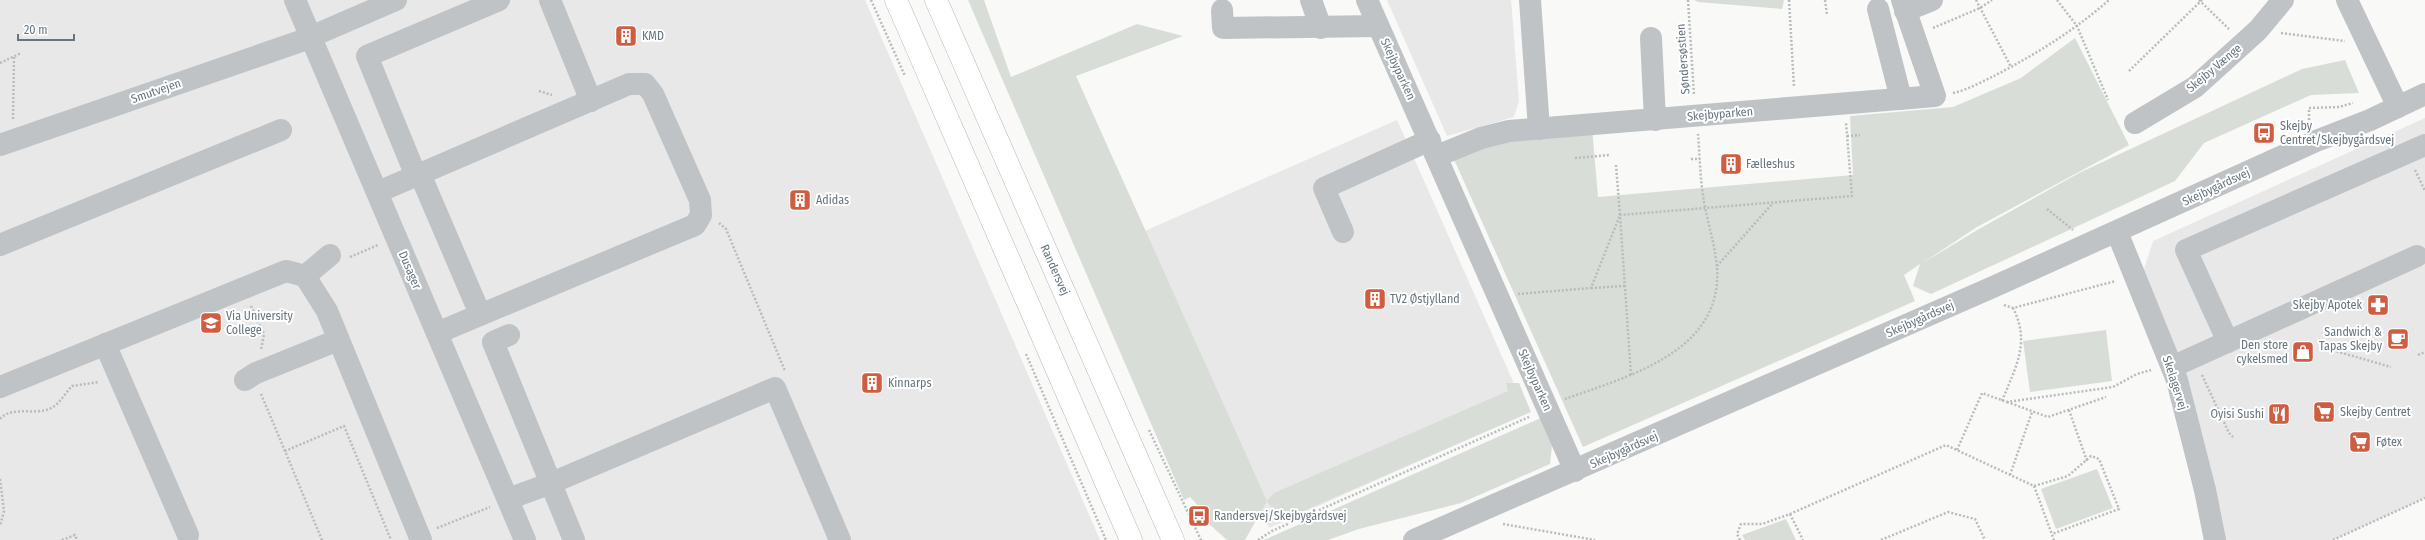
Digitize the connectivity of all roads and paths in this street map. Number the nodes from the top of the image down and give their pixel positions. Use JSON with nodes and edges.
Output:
{"nodes":[{"id":1,"x":296,"y":0,"type":"edge"},
{"id":2,"x":396,"y":0,"type":"edge"},
{"id":3,"x":499,"y":0,"type":"edge"},
{"id":4,"x":550,"y":0,"type":"edge"},
{"id":5,"x":896,"y":0,"type":"edge"},
{"id":6,"x":936,"y":0,"type":"edge"},
{"id":7,"x":1311,"y":0,"type":"edge"},
{"id":8,"x":1367,"y":0,"type":"edge"},
{"id":9,"x":1530,"y":0,"type":"edge"},
{"id":10,"x":1688,"y":0,"type":"edge"},
{"id":11,"x":1789,"y":0,"type":"edge"},
{"id":12,"x":1825,"y":0,"type":"edge"},
{"id":13,"x":1932,"y":0,"type":"edge"},
{"id":14,"x":1976,"y":0,"type":"edge"},
{"id":15,"x":1992,"y":0,"type":"edge"},
{"id":16,"x":2056,"y":0,"type":"edge"},
{"id":17,"x":2109,"y":0,"type":"edge"},
{"id":18,"x":2200,"y":0,"type":"edge"},
{"id":19,"x":2283,"y":0,"type":"edge"},
{"id":20,"x":2347,"y":0,"type":"edge"},
{"id":21,"x":1903,"y":6,"type":"edge"},
{"id":22,"x":1980,"y":8,"type":"junction"},
{"id":23,"x":1878,"y":9,"type":"dead end"},
{"id":24,"x":1827,"y":15,"type":"dead end"},
{"id":25,"x":1222,"y":19,"type":"dead end"},
{"id":26,"x":1378,"y":26,"type":"junction"},
{"id":27,"x":2077,"y":26,"type":"junction"},
{"id":28,"x":1321,"y":28,"type":"junction"},
{"id":29,"x":311,"y":36,"type":"junction"},
{"id":30,"x":1914,"y":36,"type":"junction"},
{"id":31,"x":2251,"y":37,"type":"junction"},
{"id":32,"x":1651,"y":38,"type":"dead end"},
{"id":33,"x":2366,"y":42,"type":"junction"},
{"id":34,"x":21,"y":53,"type":"dead end"},
{"id":35,"x":14,"y":57,"type":"junction"},
{"id":36,"x":0,"y":63,"type":"edge"},
{"id":37,"x":2011,"y":67,"type":"junction"},
{"id":38,"x":2129,"y":71,"type":"dead end"},
{"id":39,"x":2425,"y":94,"type":"edge"},
{"id":40,"x":1935,"y":96,"type":"junction"},
{"id":41,"x":1901,"y":99,"type":"junction"},
{"id":42,"x":2108,"y":100,"type":"dead end"},
{"id":43,"x":591,"y":101,"type":"junction"},
{"id":44,"x":2354,"y":103,"type":"dead end"},
{"id":45,"x":1845,"y":104,"type":"junction"},
{"id":46,"x":2398,"y":107,"type":"junction"},
{"id":47,"x":1796,"y":108,"type":"junction"},
{"id":48,"x":1696,"y":116,"type":"junction"},
{"id":49,"x":1655,"y":120,"type":"junction"},
{"id":50,"x":2310,"y":120,"type":"dead end"},
{"id":51,"x":2135,"y":123,"type":"dead end"},
{"id":52,"x":1539,"y":129,"type":"junction"},
{"id":53,"x":281,"y":130,"type":"dead end"},
{"id":54,"x":1860,"y":135,"type":"dead end"},
{"id":55,"x":1847,"y":136,"type":"junction"},
{"id":56,"x":6,"y":142,"type":"edge"},
{"id":57,"x":2425,"y":144,"type":"edge"},
{"id":58,"x":1434,"y":148,"type":"junction"},
{"id":59,"x":1610,"y":155,"type":"dead end"},
{"id":60,"x":1575,"y":158,"type":"dead end"},
{"id":61,"x":1691,"y":159,"type":"dead end"},
{"id":62,"x":1700,"y":159,"type":"dead end"},
{"id":63,"x":1616,"y":165,"type":"dead end"},
{"id":64,"x":418,"y":175,"type":"junction"},
{"id":65,"x":378,"y":192,"type":"junction"},
{"id":66,"x":1773,"y":203,"type":"junction"},
{"id":67,"x":2047,"y":208,"type":"dead end"},
{"id":68,"x":1620,"y":215,"type":"junction"},
{"id":69,"x":695,"y":225,"type":"junction"},
{"id":70,"x":1343,"y":232,"type":"dead end"},
{"id":71,"x":2117,"y":232,"type":"junction"},
{"id":72,"x":0,"y":245,"type":"edge"},
{"id":73,"x":2083,"y":247,"type":"junction"},
{"id":74,"x":330,"y":254,"type":"dead end"},
{"id":75,"x":2418,"y":256,"type":"dead end"},
{"id":76,"x":1717,"y":266,"type":"dead end"},
{"id":77,"x":305,"y":276,"type":"junction"},
{"id":78,"x":2136,"y":276,"type":"junction"},
{"id":79,"x":1625,"y":286,"type":"junction"},
{"id":80,"x":1591,"y":288,"type":"junction"},
{"id":81,"x":1498,"y":296,"type":"junction"},
{"id":82,"x":480,"y":314,"type":"junction"},
{"id":83,"x":437,"y":333,"type":"junction"},
{"id":84,"x":509,"y":335,"type":"dead end"},
{"id":85,"x":338,"y":340,"type":"junction"},
{"id":86,"x":2228,"y":342,"type":"junction"},
{"id":87,"x":105,"y":344,"type":"junction"},
{"id":88,"x":2325,"y":348,"type":"dead end"},
{"id":89,"x":2425,"y":352,"type":"edge"},
{"id":90,"x":2418,"y":355,"type":"dead end"},
{"id":91,"x":2172,"y":367,"type":"junction"},
{"id":92,"x":2391,"y":367,"type":"dead end"},
{"id":93,"x":116,"y":370,"type":"junction"},
{"id":94,"x":2199,"y":370,"type":"dead end"},
{"id":95,"x":1632,"y":375,"type":"dead end"},
{"id":96,"x":245,"y":380,"type":"dead end"},
{"id":97,"x":0,"y":387,"type":"edge"},
{"id":98,"x":775,"y":388,"type":"junction"},
{"id":99,"x":2106,"y":397,"type":"dead end"},
{"id":100,"x":2002,"y":401,"type":"junction"},
{"id":101,"x":2007,"y":402,"type":"junction"},
{"id":102,"x":2069,"y":410,"type":"junction"},
{"id":103,"x":2032,"y":412,"type":"junction"},
{"id":104,"x":0,"y":419,"type":"edge"},
{"id":105,"x":2233,"y":437,"type":"dead end"},
{"id":106,"x":1957,"y":450,"type":"junction"},
{"id":107,"x":2087,"y":461,"type":"junction"},
{"id":108,"x":1575,"y":471,"type":"junction"},
{"id":109,"x":2010,"y":475,"type":"junction"},
{"id":110,"x":0,"y":479,"type":"edge"},
{"id":111,"x":549,"y":484,"type":"junction"},
{"id":112,"x":2034,"y":486,"type":"junction"},
{"id":113,"x":2425,"y":498,"type":"edge"},
{"id":114,"x":508,"y":499,"type":"junction"},
{"id":115,"x":1494,"y":506,"type":"junction"},
{"id":116,"x":1790,"y":514,"type":"junction"},
{"id":117,"x":0,"y":526,"type":"edge"},
{"id":118,"x":2052,"y":534,"type":"junction"},
{"id":119,"x":188,"y":535,"type":"dead end"},
{"id":120,"x":420,"y":538,"type":"edge"},
{"id":121,"x":62,"y":540,"type":"edge"},
{"id":122,"x":77,"y":540,"type":"edge"},
{"id":123,"x":322,"y":540,"type":"edge"},
{"id":124,"x":390,"y":540,"type":"edge"},
{"id":125,"x":525,"y":540,"type":"edge"},
{"id":126,"x":574,"y":540,"type":"edge"},
{"id":127,"x":840,"y":540,"type":"edge"},
{"id":128,"x":1131,"y":540,"type":"edge"},
{"id":129,"x":1173,"y":540,"type":"edge"},
{"id":130,"x":1414,"y":540,"type":"edge"},
{"id":131,"x":1595,"y":540,"type":"edge"},
{"id":132,"x":1740,"y":540,"type":"edge"},
{"id":133,"x":1802,"y":540,"type":"edge"},
{"id":134,"x":1881,"y":540,"type":"edge"},
{"id":135,"x":1985,"y":540,"type":"edge"},
{"id":136,"x":2054,"y":540,"type":"edge"},
{"id":137,"x":2215,"y":540,"type":"edge"},
{"id":138,"x":2334,"y":540,"type":"edge"}],
"edges":[{"from":1,"to":29,"type":"street","name":"Dusager"},
{"from":2,"to":29,"type":"street","name":"Smutvejen"},
{"from":3,"to":64,"type":"street"},
{"from":4,"to":43,"type":"street"},
{"from":5,"to":128,"type":"main road"},
{"from":6,"to":129,"type":"main road","name":"Randersvej"},
{"from":7,"to":28,"type":"street"},
{"from":8,"to":26,"type":"street","name":"Skejbyparken"},
{"from":9,"to":52,"type":"street"},
{"from":10,"to":48,"type":"path","name":"Søndersøstien"},
{"from":11,"to":47,"type":"path"},
{"from":12,"to":24,"type":"path"},
{"from":13,"to":21,"type":"street"},
{"from":14,"to":22,"type":"path"},
{"from":15,"to":22,"type":"path"},
{"from":16,"to":27,"type":"path"},
{"from":17,"to":27,"type":"path"},
{"from":18,"to":31,"type":"path"},
{"from":18,"to":38,"type":"path"},
{"from":19,"to":31,"type":"street","name":"Skejby Vænge"},
{"from":20,"to":33,"type":"street"},
{"from":21,"to":30,"type":"street"},
{"from":22,"to":30,"type":"path"},
{"from":22,"to":37,"type":"path"},
{"from":23,"to":41,"type":"street"},
{"from":25,"to":28,"type":"street","name":"Skejbyparken"},
{"from":26,"to":28,"type":"street","name":"Skejbyparken"},
{"from":26,"to":58,"type":"street","name":"Skejbyparken"},
{"from":27,"to":37,"type":"path"},
{"from":27,"to":42,"type":"path"},
{"from":29,"to":56,"type":"street","name":"Smutvejen"},
{"from":29,"to":65,"type":"street","name":"Dusager"},
{"from":30,"to":40,"type":"street"},
{"from":31,"to":33,"type":"path"},
{"from":31,"to":51,"type":"street","name":"Skejby Vænge"},
{"from":32,"to":49,"type":"street"},
{"from":33,"to":46,"type":"street"},
{"from":34,"to":35,"type":"path"},
{"from":35,"to":36,"type":"path"},
{"from":35,"to":56,"type":"path"},
{"from":37,"to":40,"type":"path"},
{"from":39,"to":46,"type":"street","name":"Skejbygårdsvej"},
{"from":40,"to":41,"type":"street","name":"Skejbyparken"},
{"from":41,"to":45,"type":"street","name":"Skejbyparken"},
{"from":43,"to":64,"type":"street"},
{"from":43,"to":69,"type":"street"},
{"from":44,"to":50,"type":"path"},
{"from":45,"to":47,"type":"street","name":"Skejbyparken"},
{"from":45,"to":55,"type":"path"},
{"from":46,"to":71,"type":"street","name":"Skejbygårdsvej"},
{"from":47,"to":48,"type":"street","name":"Skejbyparken"},
{"from":48,"to":49,"type":"street","name":"Skejbyparken"},
{"from":49,"to":52,"type":"street","name":"Skejbyparken"},
{"from":52,"to":58,"type":"street","name":"Skejbyparken"},
{"from":53,"to":72,"type":"street"},
{"from":54,"to":55,"type":"path"},
{"from":55,"to":66,"type":"path"},
{"from":57,"to":86,"type":"street"},
{"from":58,"to":70,"type":"street"},
{"from":58,"to":81,"type":"street","name":"Skejbyparken"},
{"from":59,"to":60,"type":"path"},
{"from":61,"to":62,"type":"path"},
{"from":63,"to":68,"type":"path"},
{"from":64,"to":65,"type":"street"},
{"from":64,"to":82,"type":"street"},
{"from":65,"to":83,"type":"street","name":"Dusager"},
{"from":66,"to":68,"type":"path"},
{"from":66,"to":76,"type":"path"},
{"from":67,"to":73,"type":"path"},
{"from":68,"to":79,"type":"path"},
{"from":68,"to":80,"type":"path"},
{"from":69,"to":82,"type":"street"},
{"from":69,"to":98,"type":"path"},
{"from":71,"to":73,"type":"street","name":"Skejbygårdsvej"},
{"from":71,"to":78,"type":"street","name":"Skelagervej"},
{"from":73,"to":108,"type":"street","name":"Skejbygårdsvej"},
{"from":74,"to":77,"type":"street"},
{"from":75,"to":86,"type":"street"},
{"from":77,"to":85,"type":"street"},
{"from":77,"to":87,"type":"street"},
{"from":78,"to":91,"type":"street","name":"Skelagervej"},
{"from":78,"to":100,"type":"path"},
{"from":79,"to":80,"type":"path"},
{"from":79,"to":95,"type":"path"},
{"from":80,"to":81,"type":"path"},
{"from":81,"to":108,"type":"street","name":"Skejbyparken"},
{"from":82,"to":83,"type":"street"},
{"from":83,"to":114,"type":"street","name":"Dusager"},
{"from":84,"to":111,"type":"street"},
{"from":85,"to":96,"type":"street"},
{"from":85,"to":120,"type":"street"},
{"from":86,"to":91,"type":"street"},
{"from":87,"to":93,"type":"street"},
{"from":87,"to":97,"type":"street"},
{"from":88,"to":92,"type":"path"},
{"from":89,"to":90,"type":"path"},
{"from":91,"to":101,"type":"path"},
{"from":91,"to":137,"type":"street","name":"Skelagervej"},
{"from":93,"to":104,"type":"path"},
{"from":93,"to":119,"type":"street"},
{"from":94,"to":105,"type":"path"},
{"from":98,"to":111,"type":"street"},
{"from":98,"to":127,"type":"street"},
{"from":99,"to":102,"type":"path"},
{"from":100,"to":101,"type":"path"},
{"from":100,"to":106,"type":"path"},
{"from":101,"to":103,"type":"path"},
{"from":102,"to":103,"type":"path"},
{"from":102,"to":107,"type":"path"},
{"from":103,"to":109,"type":"path"},
{"from":106,"to":109,"type":"path"},
{"from":106,"to":116,"type":"path"},
{"from":107,"to":112,"type":"path"},
{"from":107,"to":118,"type":"path"},
{"from":108,"to":115,"type":"street","name":"Skejbygårdsvej"},
{"from":109,"to":112,"type":"path"},
{"from":110,"to":117,"type":"path"},
{"from":111,"to":114,"type":"street"},
{"from":111,"to":126,"type":"street"},
{"from":112,"to":118,"type":"path"},
{"from":113,"to":138,"type":"path"},
{"from":114,"to":120,"type":"path"},
{"from":114,"to":125,"type":"street","name":"Dusager"},
{"from":115,"to":130,"type":"street","name":"Skejbygårdsvej"},
{"from":115,"to":131,"type":"path"},
{"from":116,"to":132,"type":"path"},
{"from":116,"to":133,"type":"path"},
{"from":118,"to":136,"type":"path"},
{"from":121,"to":122,"type":"path"},
{"from":123,"to":124,"type":"path"},
{"from":134,"to":135,"type":"path"}]}
